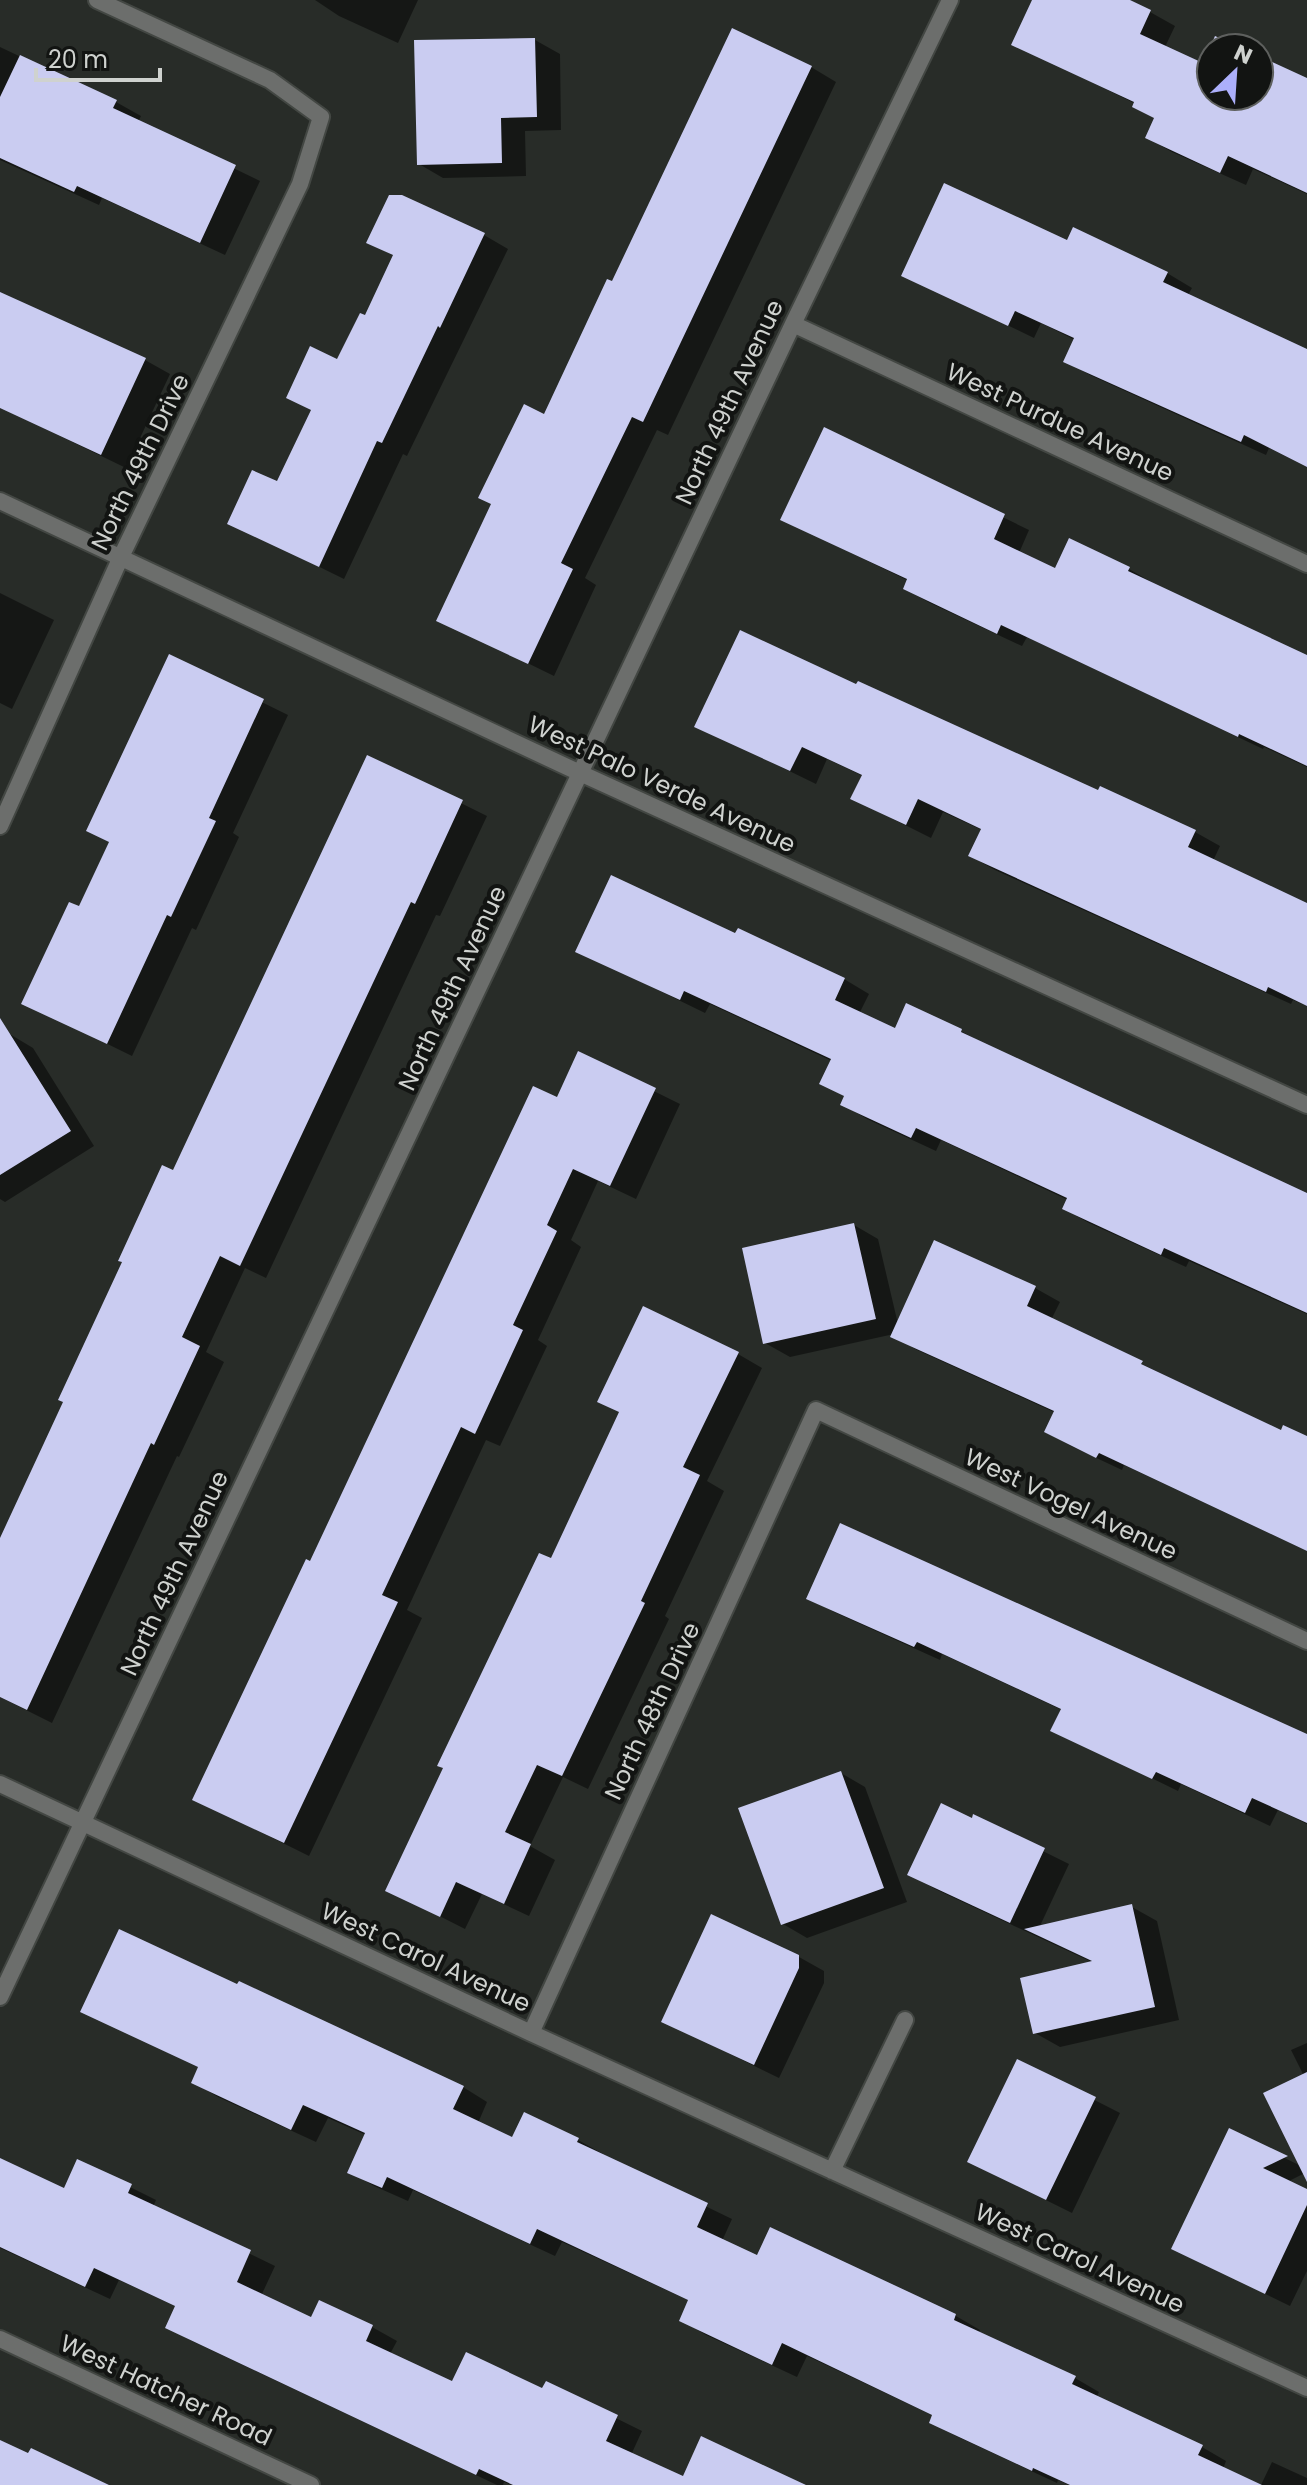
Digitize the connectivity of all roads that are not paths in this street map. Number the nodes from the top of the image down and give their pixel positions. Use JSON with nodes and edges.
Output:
{"nodes":[{"id":1,"x":97,"y":0,"type":"edge"},
{"id":2,"x":950,"y":0,"type":"edge"},
{"id":3,"x":793,"y":324,"type":"junction"},
{"id":4,"x":0,"y":501,"type":"edge"},
{"id":5,"x":120,"y":559,"type":"junction"},
{"id":6,"x":1307,"y":564,"type":"edge"},
{"id":7,"x":580,"y":773,"type":"junction"},
{"id":8,"x":0,"y":826,"type":"edge"},
{"id":9,"x":1307,"y":1105,"type":"edge"},
{"id":10,"x":816,"y":1410,"type":"joint"},
{"id":11,"x":1307,"y":1641,"type":"edge"},
{"id":12,"x":0,"y":1784,"type":"edge"},
{"id":13,"x":81,"y":1823,"type":"junction"},
{"id":14,"x":0,"y":1997,"type":"edge"},
{"id":15,"x":905,"y":2020,"type":"dead end"},
{"id":16,"x":531,"y":2033,"type":"junction"},
{"id":17,"x":832,"y":2171,"type":"junction"},
{"id":18,"x":0,"y":2339,"type":"edge"},
{"id":19,"x":1307,"y":2388,"type":"edge"},
{"id":20,"x":311,"y":2485,"type":"edge"}],
"edges":[{"from":1,"to":5,"type":"street","name":"North 49th Drive"},
{"from":2,"to":3,"type":"street","name":"North 49th Avenue"},
{"from":3,"to":6,"type":"street","name":"West Purdue Avenue"},
{"from":3,"to":7,"type":"street","name":"North 49th Avenue"},
{"from":4,"to":5,"type":"street","name":"West Palo Verde Avenue"},
{"from":5,"to":7,"type":"street","name":"West Palo Verde Avenue"},
{"from":5,"to":8,"type":"street","name":"North 49th Drive"},
{"from":7,"to":9,"type":"street","name":"West Palo Verde Avenue"},
{"from":7,"to":13,"type":"street","name":"North 49th Avenue"},
{"from":10,"to":11,"type":"street","name":"West Vogel Avenue"},
{"from":10,"to":16,"type":"street","name":"North 48th Drive"},
{"from":12,"to":13,"type":"street","name":"West Carol Avenue"},
{"from":13,"to":14,"type":"street","name":"North 49th Avenue"},
{"from":13,"to":16,"type":"street","name":"West Carol Avenue"},
{"from":15,"to":17,"type":"street"},
{"from":16,"to":17,"type":"street","name":"West Carol Avenue"},
{"from":17,"to":19,"type":"street","name":"West Carol Avenue"},
{"from":18,"to":20,"type":"street","name":"West Hatcher Road"}]}
